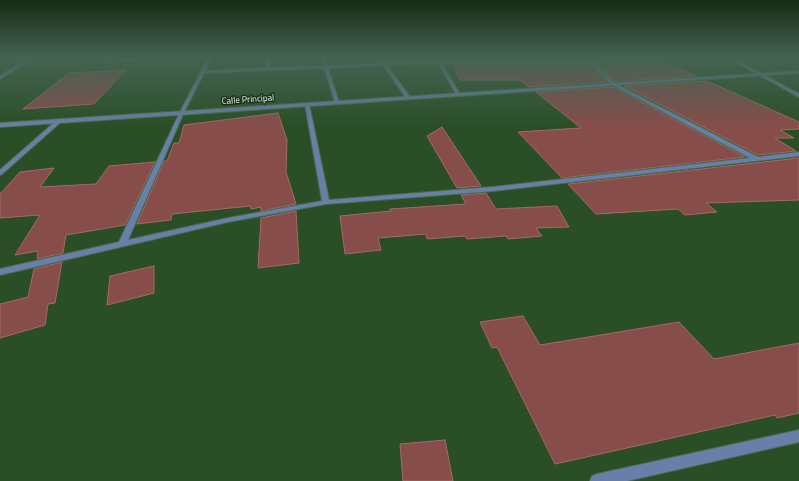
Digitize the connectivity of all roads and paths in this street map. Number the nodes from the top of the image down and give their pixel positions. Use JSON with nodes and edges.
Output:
{"nodes":[{"id":1,"x":199,"y":80,"type":"edge"},
{"id":2,"x":330,"y":80,"type":"edge"},
{"id":3,"x":396,"y":80,"type":"edge"},
{"id":4,"x":450,"y":80,"type":"edge"},
{"id":5,"x":609,"y":80,"type":"edge"},
{"id":6,"x":666,"y":80,"type":"edge"},
{"id":7,"x":772,"y":80,"type":"edge"},
{"id":8,"x":613,"y":84,"type":"junction"},
{"id":9,"x":458,"y":94,"type":"junction"},
{"id":10,"x":799,"y":96,"type":"edge"},
{"id":11,"x":408,"y":97,"type":"junction"},
{"id":12,"x":337,"y":102,"type":"junction"},
{"id":13,"x":308,"y":104,"type":"junction"},
{"id":14,"x":182,"y":112,"type":"junction"},
{"id":15,"x":59,"y":121,"type":"junction"},
{"id":16,"x":0,"y":125,"type":"edge"},
{"id":17,"x":799,"y":154,"type":"edge"},
{"id":18,"x":758,"y":159,"type":"junction"},
{"id":19,"x":0,"y":173,"type":"edge"},
{"id":20,"x":326,"y":202,"type":"junction"},
{"id":21,"x":123,"y":243,"type":"junction"},
{"id":22,"x":0,"y":272,"type":"edge"},
{"id":23,"x":799,"y":436,"type":"edge"},
{"id":24,"x":597,"y":481,"type":"edge"}],
"edges":[{"from":1,"to":14,"type":"street"},
{"from":2,"to":12,"type":"street"},
{"from":3,"to":11,"type":"street"},
{"from":4,"to":9,"type":"street"},
{"from":5,"to":8,"type":"street"},
{"from":6,"to":8,"type":"street","name":"Calle Principal"},
{"from":7,"to":10,"type":"street"},
{"from":8,"to":9,"type":"street","name":"Calle Principal"},
{"from":8,"to":18,"type":"street"},
{"from":9,"to":11,"type":"street","name":"Calle Principal"},
{"from":11,"to":12,"type":"street","name":"Calle Principal"},
{"from":12,"to":13,"type":"street","name":"Calle Principal"},
{"from":13,"to":14,"type":"street","name":"Calle Principal"},
{"from":13,"to":20,"type":"street"},
{"from":14,"to":15,"type":"street","name":"Calle Principal"},
{"from":14,"to":21,"type":"street"},
{"from":15,"to":16,"type":"street","name":"Calle Principal"},
{"from":15,"to":19,"type":"street"},
{"from":17,"to":18,"type":"street"},
{"from":18,"to":20,"type":"street"},
{"from":20,"to":21,"type":"street"},
{"from":21,"to":22,"type":"street"},
{"from":23,"to":24,"type":"street"}]}
